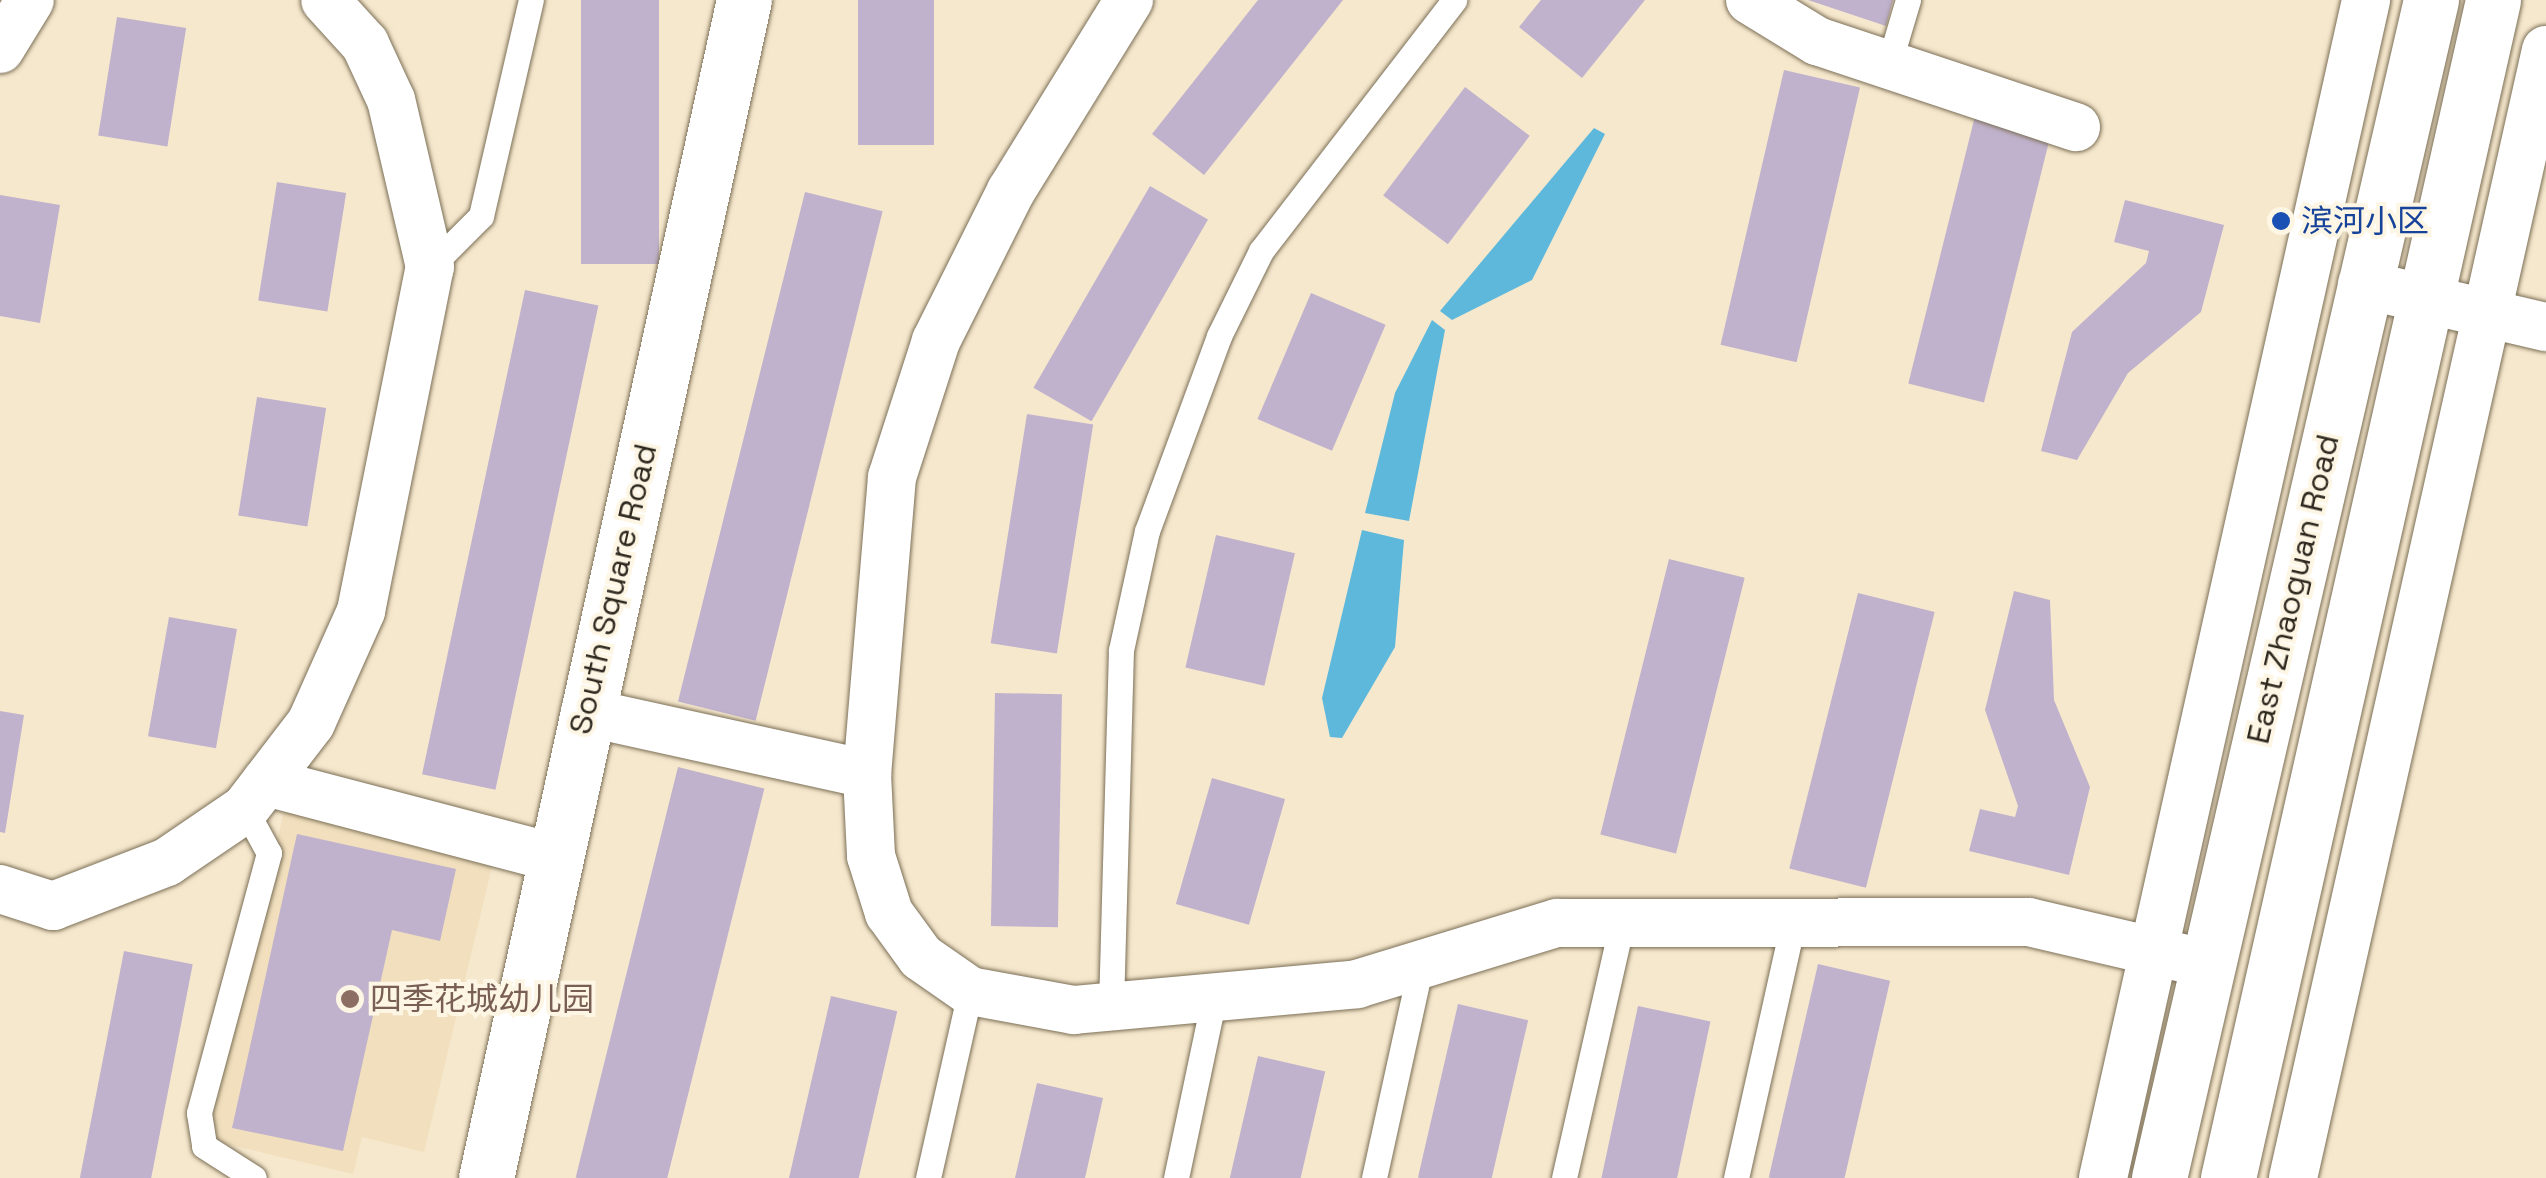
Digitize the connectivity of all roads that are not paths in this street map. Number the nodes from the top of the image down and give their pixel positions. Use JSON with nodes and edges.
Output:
{"nodes":[{"id":1,"x":30,"y":0,"type":"edge"},
{"id":2,"x":324,"y":0,"type":"edge"},
{"id":3,"x":532,"y":0,"type":"edge"},
{"id":4,"x":744,"y":0,"type":"edge"},
{"id":5,"x":1128,"y":0,"type":"edge"},
{"id":6,"x":1454,"y":0,"type":"edge"},
{"id":7,"x":1750,"y":0,"type":"edge"},
{"id":8,"x":1908,"y":0,"type":"edge"},
{"id":9,"x":2366,"y":0,"type":"edge"},
{"id":10,"x":2431,"y":0,"type":"edge"},
{"id":11,"x":2494,"y":0,"type":"edge"},
{"id":12,"x":0,"y":49,"type":"edge"},
{"id":13,"x":2546,"y":50,"type":"edge"},
{"id":14,"x":1888,"y":66,"type":"junction"},
{"id":15,"x":2076,"y":128,"type":"dead end"},
{"id":16,"x":430,"y":267,"type":"junction"},
{"id":17,"x":2362,"y":284,"type":"junction"},
{"id":18,"x":2425,"y":298,"type":"junction"},
{"id":19,"x":2487,"y":314,"type":"junction"},
{"id":20,"x":2546,"y":327,"type":"edge"},
{"id":21,"x":585,"y":712,"type":"junction"},
{"id":22,"x":867,"y":774,"type":"junction"},
{"id":23,"x":256,"y":795,"type":"junction"},
{"id":24,"x":552,"y":856,"type":"junction"},
{"id":25,"x":0,"y":888,"type":"edge"},
{"id":26,"x":1622,"y":922,"type":"junction"},
{"id":27,"x":1793,"y":924,"type":"junction"},
{"id":28,"x":2154,"y":951,"type":"junction"},
{"id":29,"x":1421,"y":964,"type":"junction"},
{"id":30,"x":2208,"y":964,"type":"junction"},
{"id":31,"x":970,"y":991,"type":"junction"},
{"id":32,"x":1214,"y":997,"type":"junction"},
{"id":33,"x":1111,"y":1007,"type":"junction"},
{"id":34,"x":254,"y":1178,"type":"edge"},
{"id":35,"x":486,"y":1178,"type":"edge"},
{"id":36,"x":928,"y":1178,"type":"edge"},
{"id":37,"x":1176,"y":1178,"type":"edge"},
{"id":38,"x":1374,"y":1178,"type":"edge"},
{"id":39,"x":1564,"y":1178,"type":"edge"},
{"id":40,"x":1736,"y":1178,"type":"edge"},
{"id":41,"x":2103,"y":1178,"type":"edge"},
{"id":42,"x":2160,"y":1178,"type":"edge"},
{"id":43,"x":2228,"y":1178,"type":"edge"},
{"id":44,"x":2293,"y":1178,"type":"edge"}],
"edges":[{"from":1,"to":12,"type":"street"},
{"from":2,"to":16,"type":"street"},
{"from":3,"to":16,"type":"lane"},
{"from":4,"to":21,"type":"main road","name":"South Square Road"},
{"from":5,"to":22,"type":"street"},
{"from":6,"to":33,"type":"lane"},
{"from":7,"to":14,"type":"street"},
{"from":8,"to":14,"type":"lane"},
{"from":9,"to":28,"type":"street"},
{"from":10,"to":17,"type":"main road","name":"East Zhaoguan Road"},
{"from":11,"to":18,"type":"main road","name":"East Zhaoguan Road"},
{"from":13,"to":19,"type":"street"},
{"from":14,"to":15,"type":"street"},
{"from":16,"to":23,"type":"street"},
{"from":17,"to":18,"type":"street"},
{"from":17,"to":30,"type":"main road","name":"East Zhaoguan Road"},
{"from":18,"to":19,"type":"street"},
{"from":18,"to":43,"type":"main road","name":"East Zhaoguan Road"},
{"from":19,"to":20,"type":"street"},
{"from":19,"to":44,"type":"street"},
{"from":21,"to":22,"type":"street"},
{"from":21,"to":24,"type":"main road","name":"South Square Road"},
{"from":22,"to":31,"type":"street"},
{"from":23,"to":24,"type":"street"},
{"from":23,"to":25,"type":"street"},
{"from":23,"to":34,"type":"lane"},
{"from":24,"to":35,"type":"main road","name":"South Square Road"},
{"from":26,"to":27,"type":"street"},
{"from":26,"to":29,"type":"street"},
{"from":26,"to":39,"type":"lane"},
{"from":27,"to":28,"type":"street"},
{"from":27,"to":40,"type":"lane"},
{"from":28,"to":30,"type":"street"},
{"from":28,"to":41,"type":"street"},
{"from":29,"to":32,"type":"street"},
{"from":29,"to":38,"type":"lane"},
{"from":30,"to":42,"type":"main road","name":"East Zhaoguan Road"},
{"from":31,"to":33,"type":"street"},
{"from":31,"to":36,"type":"lane"},
{"from":32,"to":33,"type":"street"},
{"from":32,"to":37,"type":"lane"}]}
